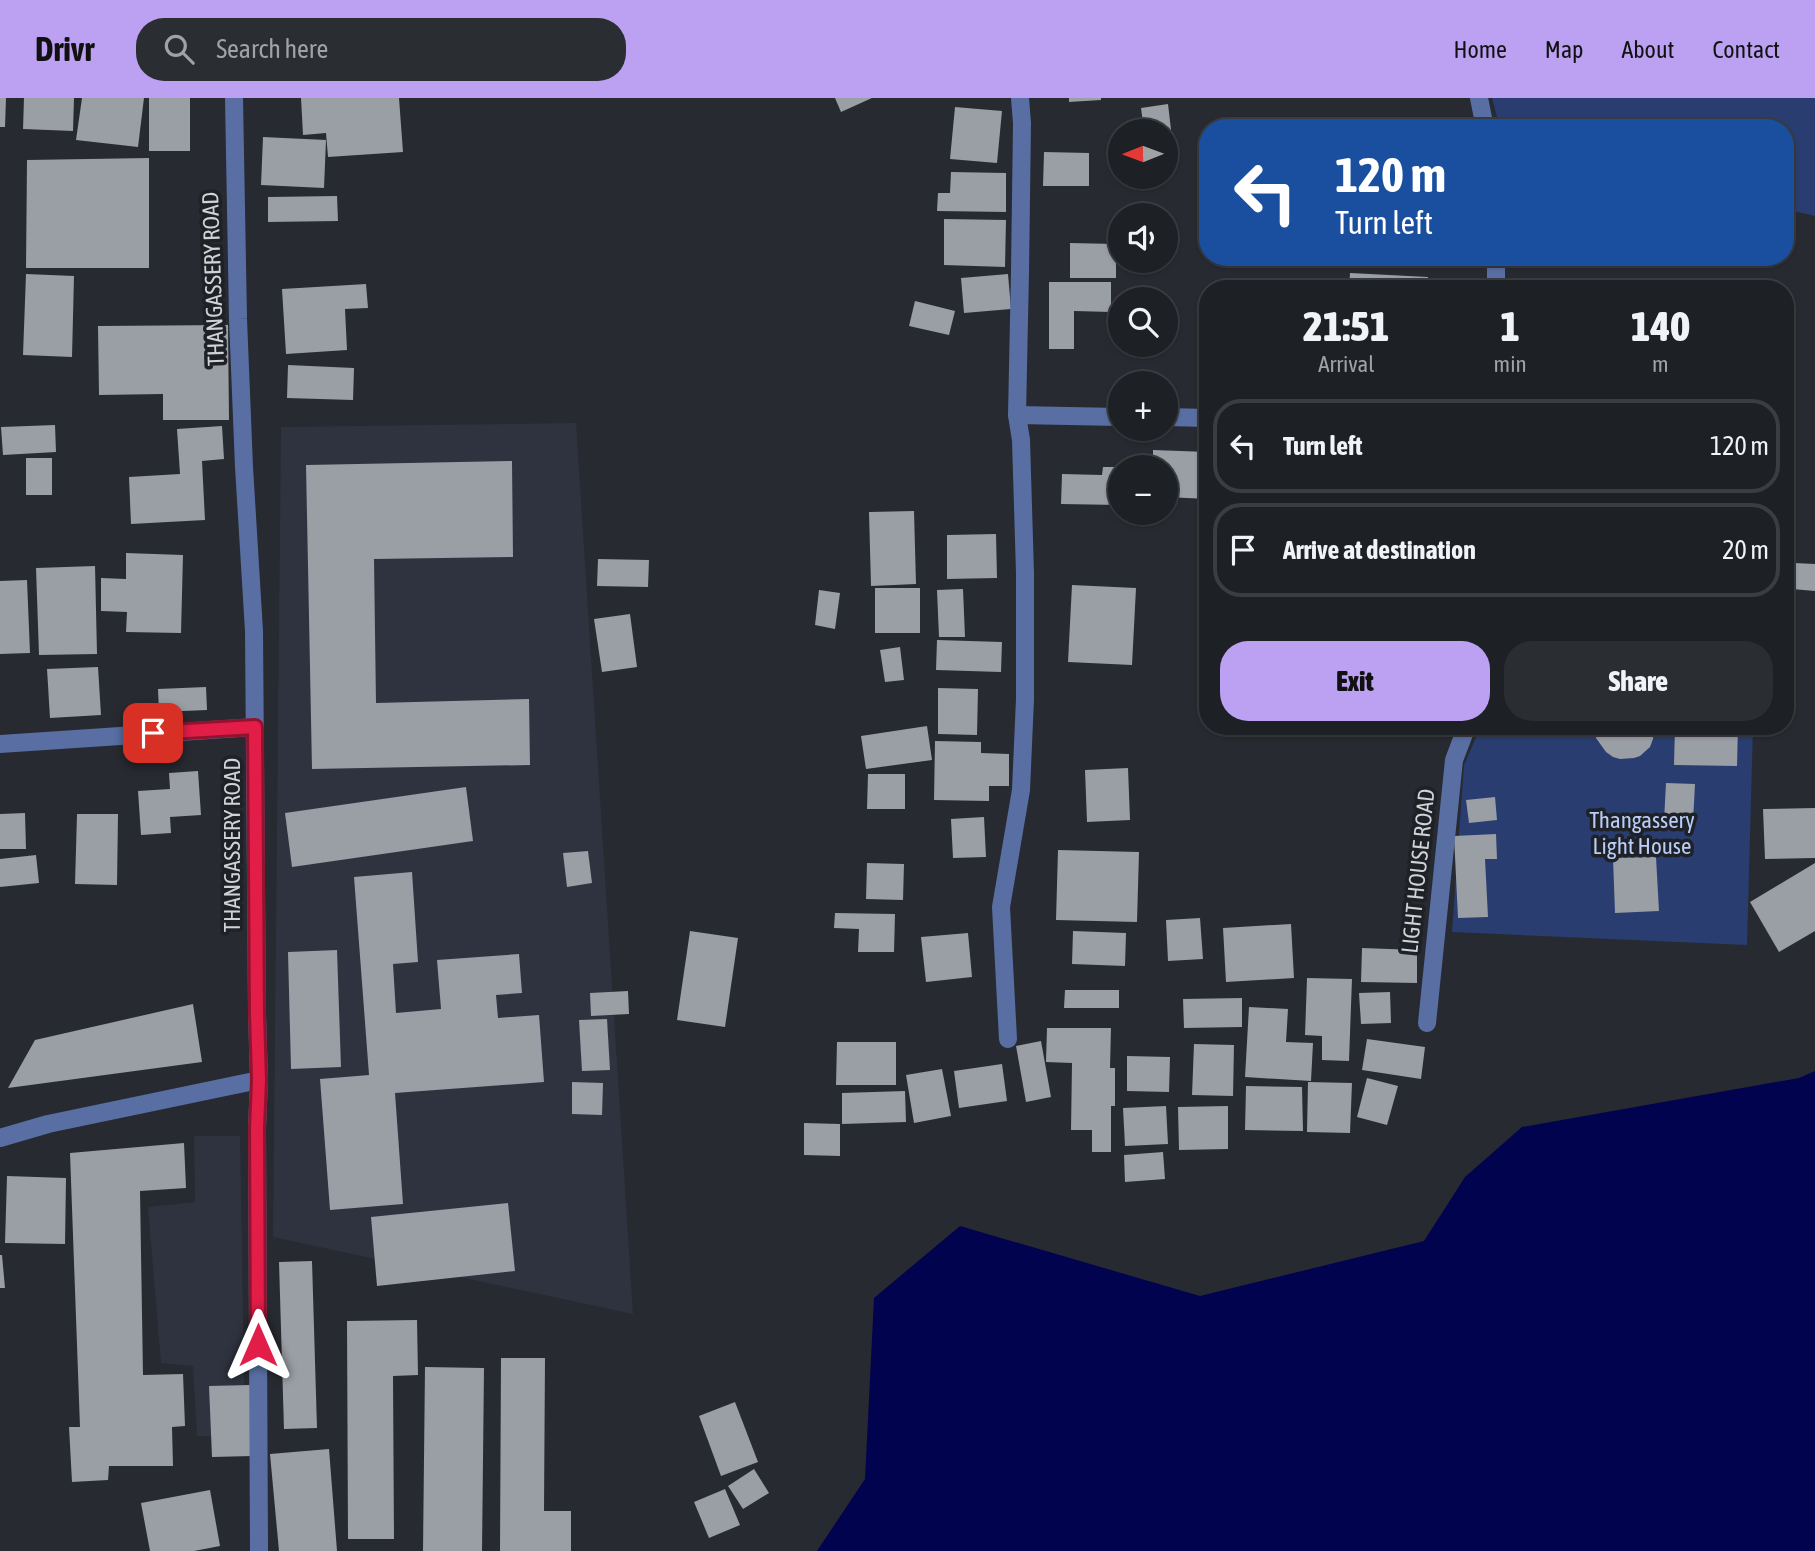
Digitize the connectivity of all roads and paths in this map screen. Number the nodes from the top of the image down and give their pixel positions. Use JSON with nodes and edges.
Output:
{"nodes":[{"id":1,"x":234,"y":98,"type":"edge"},
{"id":2,"x":1020,"y":98,"type":"edge"},
{"id":3,"x":1479,"y":98,"type":"edge"},
{"id":4,"x":1483,"y":119,"type":"edge"},
{"id":5,"x":1017,"y":415,"type":"junction"},
{"id":6,"x":1108,"y":417,"type":"edge"},
{"id":7,"x":1178,"y":417,"type":"edge"},
{"id":8,"x":1199,"y":418,"type":"edge"},
{"id":9,"x":255,"y":727,"type":"junction"},
{"id":10,"x":1464,"y":735,"type":"edge"},
{"id":11,"x":0,"y":744,"type":"edge"},
{"id":12,"x":1427,"y":1023,"type":"dead end"},
{"id":13,"x":1008,"y":1039,"type":"dead end"},
{"id":14,"x":259,"y":1080,"type":"junction"},
{"id":15,"x":0,"y":1138,"type":"edge"},
{"id":16,"x":259,"y":1551,"type":"edge"}],
"edges":[{"from":1,"to":9,"type":"street","name":"THANGASSERY ROAD"},
{"from":2,"to":5,"type":"street"},
{"from":3,"to":4,"type":"street"},
{"from":5,"to":6,"type":"street"},
{"from":5,"to":13,"type":"street"},
{"from":7,"to":8,"type":"street"},
{"from":9,"to":11,"type":"street"},
{"from":9,"to":14,"type":"street","name":"THANGASSERY ROAD"},
{"from":10,"to":12,"type":"street","name":"LIGHT HOUSE ROAD"},
{"from":14,"to":15,"type":"street"},
{"from":14,"to":16,"type":"street","name":"THANGASSERY ROAD"}]}
